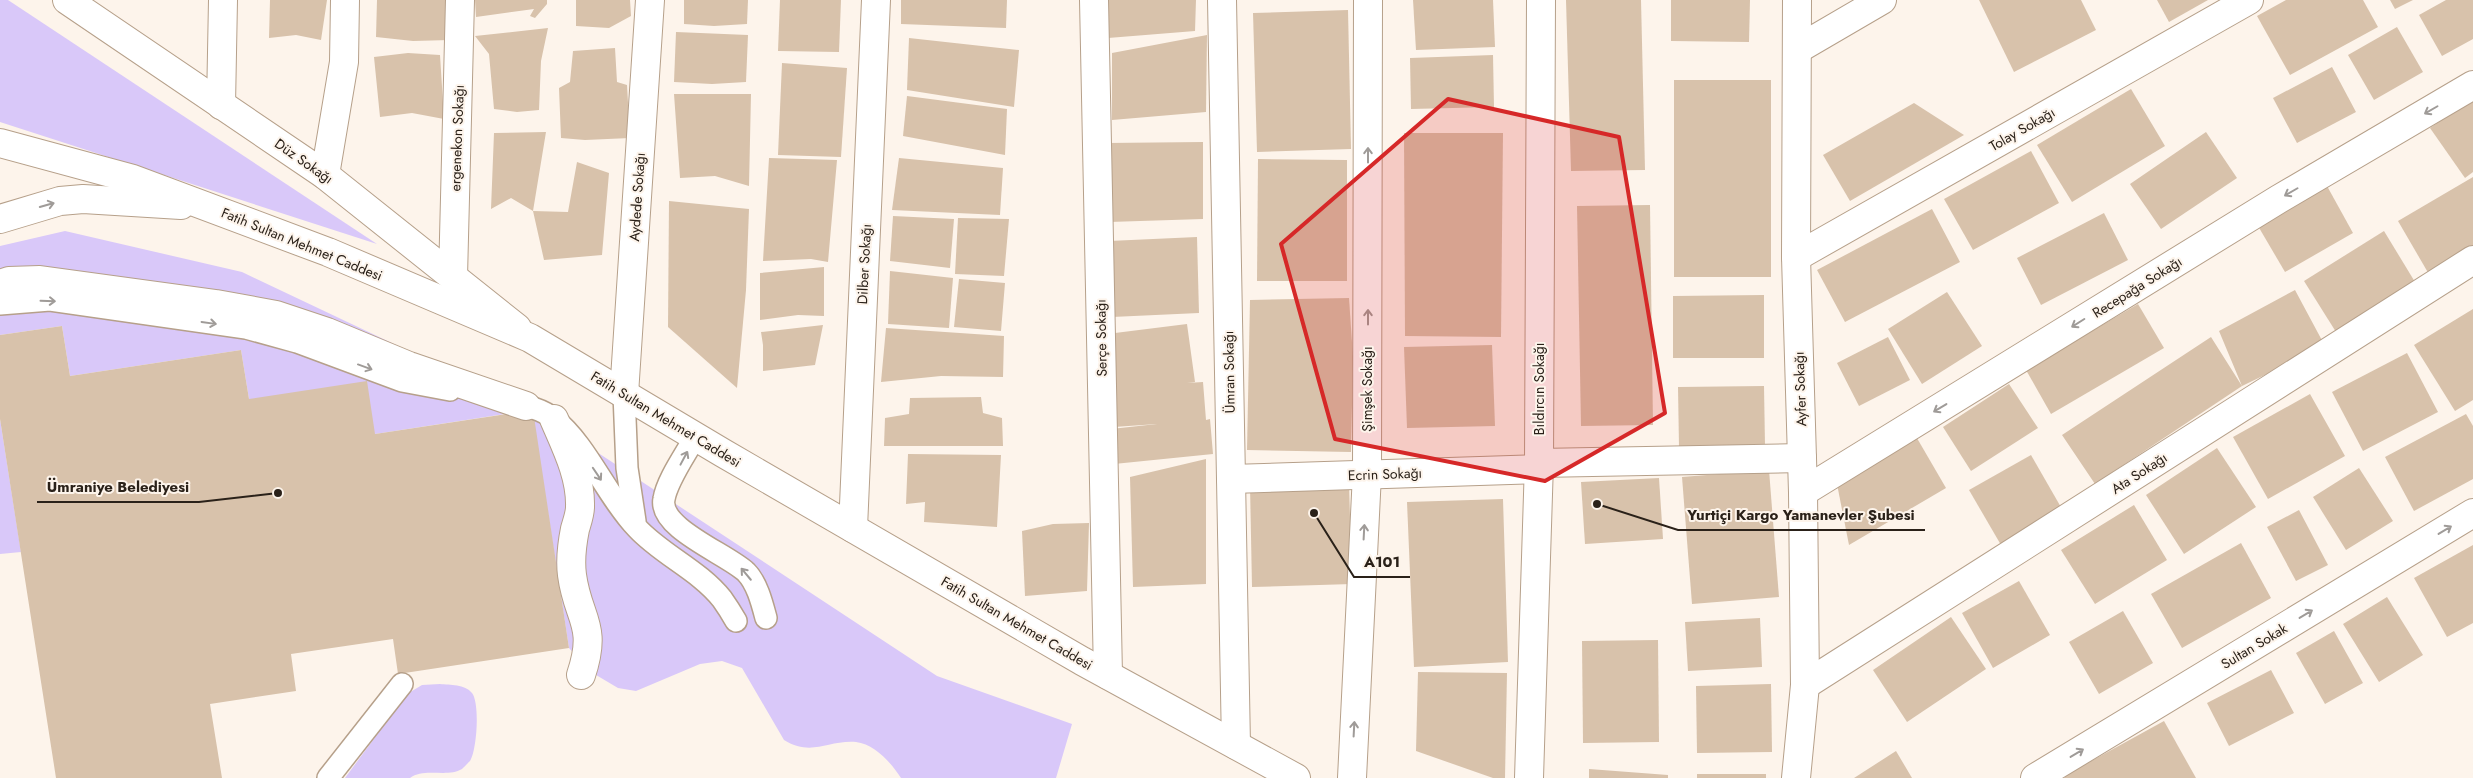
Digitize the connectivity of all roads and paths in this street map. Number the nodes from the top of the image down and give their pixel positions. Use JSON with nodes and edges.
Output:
{"nodes":[{"id":1,"x":67,"y":0,"type":"edge"},
{"id":2,"x":223,"y":0,"type":"edge"},
{"id":3,"x":345,"y":0,"type":"edge"},
{"id":4,"x":460,"y":0,"type":"edge"},
{"id":5,"x":650,"y":0,"type":"edge"},
{"id":6,"x":876,"y":0,"type":"edge"},
{"id":7,"x":1094,"y":0,"type":"edge"},
{"id":8,"x":1222,"y":0,"type":"edge"},
{"id":9,"x":1368,"y":0,"type":"edge"},
{"id":10,"x":1541,"y":0,"type":"edge"},
{"id":11,"x":1797,"y":0,"type":"edge"},
{"id":12,"x":1882,"y":0,"type":"edge"},
{"id":13,"x":2249,"y":0,"type":"edge"},
{"id":14,"x":1798,"y":49,"type":"junction"},
{"id":15,"x":2473,"y":85,"type":"edge"},
{"id":16,"x":221,"y":105,"type":"junction"},
{"id":17,"x":0,"y":143,"type":"edge"},
{"id":18,"x":325,"y":175,"type":"junction"},
{"id":19,"x":209,"y":207,"type":"junction"},
{"id":20,"x":0,"y":219,"type":"edge"},
{"id":21,"x":1796,"y":257,"type":"junction"},
{"id":22,"x":2473,"y":260,"type":"edge"},
{"id":23,"x":453,"y":277,"type":"junction"},
{"id":24,"x":0,"y":284,"type":"edge"},
{"id":25,"x":0,"y":304,"type":"edge"},
{"id":26,"x":530,"y":338,"type":"junction"},
{"id":27,"x":624,"y":394,"type":"junction"},
{"id":28,"x":526,"y":406,"type":"junction"},
{"id":29,"x":554,"y":419,"type":"junction"},
{"id":30,"x":695,"y":437,"type":"junction"},
{"id":31,"x":1802,"y":458,"type":"junction"},
{"id":32,"x":1539,"y":466,"type":"junction"},
{"id":33,"x":1367,"y":474,"type":"junction"},
{"id":34,"x":1231,"y":479,"type":"junction"},
{"id":35,"x":1803,"y":492,"type":"junction"},
{"id":36,"x":2473,"y":513,"type":"edge"},
{"id":37,"x":636,"y":527,"type":"junction"},
{"id":38,"x":853,"y":528,"type":"junction"},
{"id":39,"x":766,"y":618,"type":"dead end"},
{"id":40,"x":736,"y":621,"type":"dead end"},
{"id":41,"x":581,"y":675,"type":"dead end"},
{"id":42,"x":1108,"y":675,"type":"junction"},
{"id":43,"x":402,"y":684,"type":"dead end"},
{"id":44,"x":1805,"y":686,"type":"junction"},
{"id":45,"x":1236,"y":745,"type":"junction"},
{"id":46,"x":328,"y":778,"type":"edge"},
{"id":47,"x":1296,"y":778,"type":"edge"},
{"id":48,"x":1352,"y":778,"type":"edge"},
{"id":49,"x":1529,"y":778,"type":"edge"},
{"id":50,"x":1796,"y":778,"type":"edge"},
{"id":51,"x":2035,"y":778,"type":"edge"}],
"edges":[{"from":1,"to":16,"type":"street","name":"Düz Sokağı"},
{"from":2,"to":16,"type":"street"},
{"from":3,"to":18,"type":"street"},
{"from":4,"to":23,"type":"street","name":"ergenekon Sokağı"},
{"from":5,"to":27,"type":"street","name":"Aydede Sokağı"},
{"from":6,"to":38,"type":"street","name":"Dilber Sokağı"},
{"from":7,"to":42,"type":"street","name":"Serçe Sokağı"},
{"from":8,"to":34,"type":"street","name":"Ümran Sokağı"},
{"from":33,"to":9,"type":"street","name":"Şimşek Sokağı","one_way":true},
{"from":10,"to":32,"type":"street","name":"Bıldırcın Sokağı"},
{"from":11,"to":14,"type":"street","name":"Ayfer Sokağı"},
{"from":12,"to":14,"type":"street"},
{"from":13,"to":21,"type":"street","name":"Tolay Sokağı"},
{"from":14,"to":21,"type":"street","name":"Ayfer Sokağı"},
{"from":15,"to":35,"type":"street","name":"Recepağa Sokağı","one_way":true},
{"from":16,"to":18,"type":"street","name":"Düz Sokağı"},
{"from":17,"to":19,"type":"street","name":"Fatih Sultan Mehmet Caddesi"},
{"from":18,"to":23,"type":"street","name":"Düz Sokağı"},
{"from":20,"to":19,"type":"street","one_way":true},
{"from":19,"to":26,"type":"street","name":"Fatih Sultan Mehmet Caddesi"},
{"from":21,"to":31,"type":"street","name":"Ayfer Sokağı"},
{"from":22,"to":44,"type":"street","name":"Ata Sokağı"},
{"from":23,"to":26,"type":"street","name":"Düz Sokağı"},
{"from":24,"to":28,"type":"street"},
{"from":25,"to":28,"type":"lane","one_way":true},
{"from":26,"to":27,"type":"street","name":"Fatih Sultan Mehmet Caddesi"},
{"from":27,"to":30,"type":"street","name":"Fatih Sultan Mehmet Caddesi"},
{"from":27,"to":37,"type":"lane"},
{"from":28,"to":29,"type":"lane"},
{"from":29,"to":37,"type":"lane","one_way":true},
{"from":29,"to":41,"type":"street"},
{"from":30,"to":38,"type":"street","name":"Fatih Sultan Mehmet Caddesi"},
{"from":39,"to":30,"type":"lane","one_way":true},
{"from":31,"to":32,"type":"street","name":"Ecrin Sokağı"},
{"from":31,"to":35,"type":"street","name":"Ayfer Sokağı"},
{"from":32,"to":33,"type":"street","name":"Ecrin Sokağı"},
{"from":32,"to":49,"type":"street","name":"Bıldırcın Sokağı"},
{"from":33,"to":34,"type":"street","name":"Ecrin Sokağı"},
{"from":48,"to":33,"type":"street","name":"Şimşek Sokağı","one_way":true},
{"from":34,"to":45,"type":"street","name":"Ümran Sokağı"},
{"from":35,"to":44,"type":"street","name":"Ayfer Sokağı"},
{"from":51,"to":36,"type":"street","name":"Sultan Sokak","one_way":true},
{"from":37,"to":40,"type":"lane"},
{"from":38,"to":42,"type":"street","name":"Fatih Sultan Mehmet Caddesi"},
{"from":42,"to":45,"type":"street","name":"Fatih Sultan Mehmet Caddesi"},
{"from":43,"to":46,"type":"lane"},
{"from":44,"to":50,"type":"street","name":"Ayfer Sokağı"},
{"from":45,"to":47,"type":"street","name":"Fatih Sultan Mehmet Caddesi"}]}
